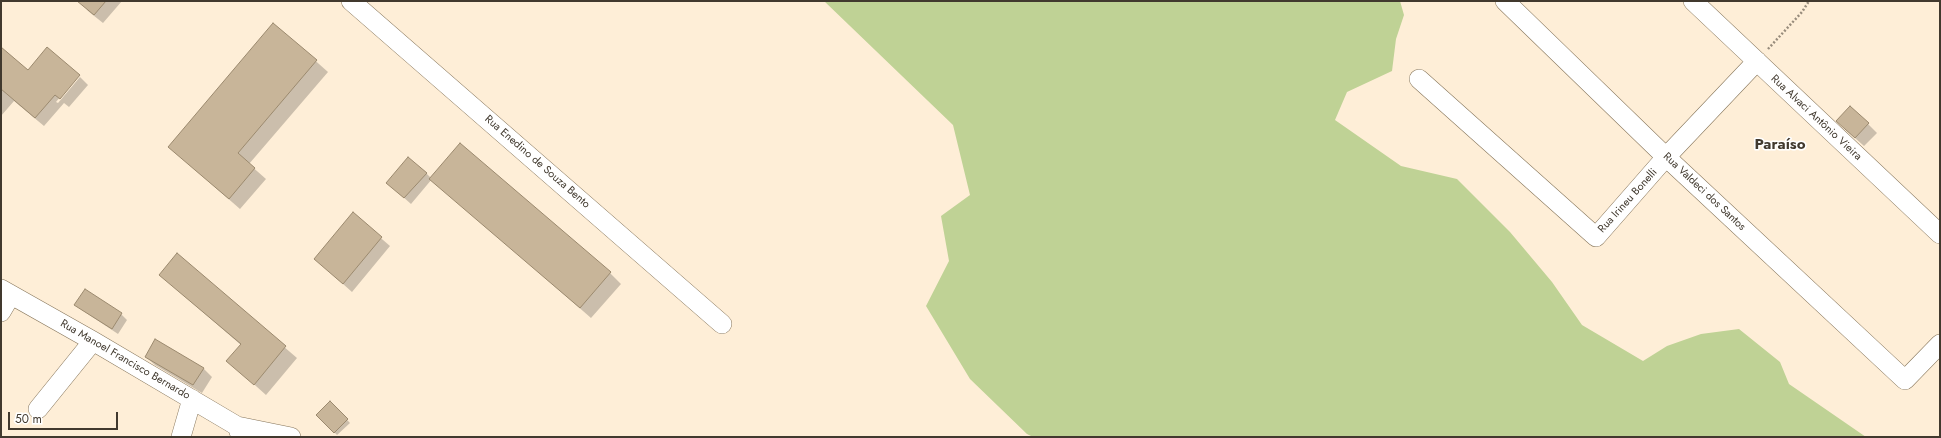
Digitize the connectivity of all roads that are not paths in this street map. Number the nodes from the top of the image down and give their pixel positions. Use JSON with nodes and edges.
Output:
{"nodes":[{"id":1,"x":351,"y":1,"type":"edge"},
{"id":2,"x":1505,"y":1,"type":"edge"},
{"id":3,"x":1693,"y":1,"type":"edge"},
{"id":4,"x":1756,"y":61,"type":"junction"},
{"id":5,"x":1419,"y":79,"type":"dead end"},
{"id":6,"x":1666,"y":157,"type":"junction"},
{"id":7,"x":1940,"y":234,"type":"edge"},
{"id":8,"x":6,"y":292,"type":"edge"},
{"id":9,"x":1,"y":312,"type":"edge"},
{"id":10,"x":722,"y":324,"type":"dead end"},
{"id":11,"x":93,"y":341,"type":"junction"},
{"id":12,"x":1940,"y":344,"type":"edge"},
{"id":13,"x":192,"y":399,"type":"junction"},
{"id":14,"x":38,"y":409,"type":"dead end"},
{"id":15,"x":239,"y":431,"type":"edge"},
{"id":16,"x":181,"y":437,"type":"edge"},
{"id":17,"x":291,"y":437,"type":"edge"}],
"edges":[{"from":1,"to":10,"type":"street","name":"Rua Enedino de Souza Bento"},
{"from":2,"to":6,"type":"street","name":"Rua Valdeci dos Santos"},
{"from":3,"to":4,"type":"street","name":"Rua Alvaci Antônio Vieira"},
{"from":4,"to":6,"type":"street","name":"Rua Irineu Bonelli"},
{"from":4,"to":7,"type":"street","name":"Rua Alvaci Antônio Vieira"},
{"from":5,"to":6,"type":"street","name":"Rua Irineu Bonelli"},
{"from":6,"to":12,"type":"street","name":"Rua Valdeci dos Santos"},
{"from":8,"to":9,"type":"street"},
{"from":8,"to":11,"type":"street","name":"Rua Manoel Francisco Bernardo"},
{"from":11,"to":13,"type":"street","name":"Rua Manoel Francisco Bernardo"},
{"from":11,"to":14,"type":"street"},
{"from":13,"to":15,"type":"street","name":"Rua Manoel Francisco Bernardo"},
{"from":13,"to":16,"type":"street"},
{"from":15,"to":17,"type":"street","name":"Rua Manoel Francisco Bernardo"}]}
